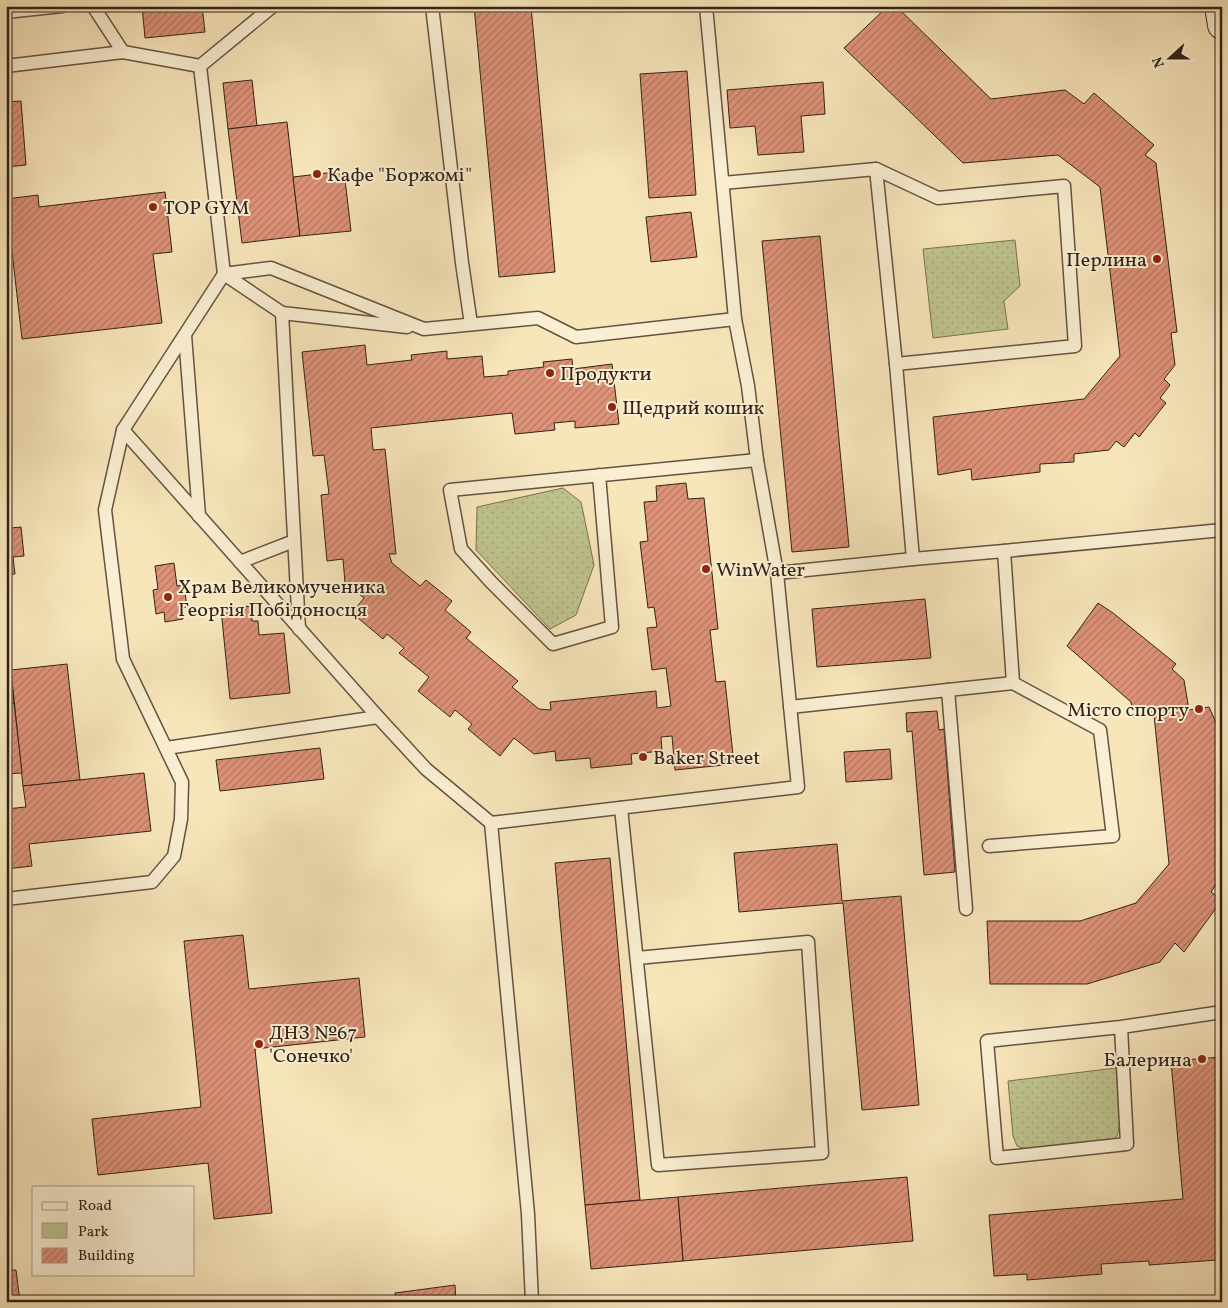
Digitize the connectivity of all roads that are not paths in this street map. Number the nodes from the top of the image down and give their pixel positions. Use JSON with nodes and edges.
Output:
{"nodes":[{"id":1,"x":62,"y":6,"type":"edge"},
{"id":2,"x":93,"y":6,"type":"edge"},
{"id":3,"x":273,"y":6,"type":"edge"},
{"id":4,"x":432,"y":6,"type":"edge"},
{"id":5,"x":706,"y":6,"type":"edge"},
{"id":6,"x":1219,"y":6,"type":"edge"},
{"id":7,"x":6,"y":12,"type":"edge"},
{"id":8,"x":1222,"y":25,"type":"edge"},
{"id":9,"x":123,"y":52,"type":"junction"},
{"id":10,"x":6,"y":66,"type":"edge"},
{"id":11,"x":200,"y":66,"type":"junction"},
{"id":12,"x":876,"y":168,"type":"junction"},
{"id":13,"x":723,"y":183,"type":"junction"},
{"id":14,"x":224,"y":274,"type":"junction"},
{"id":15,"x":282,"y":313,"type":"junction"},
{"id":16,"x":735,"y":319,"type":"junction"},
{"id":17,"x":471,"y":324,"type":"junction"},
{"id":18,"x":424,"y":329,"type":"junction"},
{"id":19,"x":185,"y":335,"type":"junction"},
{"id":20,"x":896,"y":364,"type":"junction"},
{"id":21,"x":123,"y":430,"type":"junction"},
{"id":22,"x":757,"y":460,"type":"junction"},
{"id":23,"x":599,"y":475,"type":"junction"},
{"id":24,"x":199,"y":516,"type":"junction"},
{"id":25,"x":1222,"y":530,"type":"edge"},
{"id":26,"x":294,"y":541,"type":"junction"},
{"id":27,"x":1004,"y":551,"type":"junction"},
{"id":28,"x":913,"y":559,"type":"junction"},
{"id":29,"x":240,"y":562,"type":"junction"},
{"id":30,"x":777,"y":573,"type":"junction"},
{"id":31,"x":299,"y":629,"type":"junction"},
{"id":32,"x":1014,"y":683,"type":"junction"},
{"id":33,"x":948,"y":690,"type":"junction"},
{"id":34,"x":790,"y":707,"type":"junction"},
{"id":35,"x":378,"y":717,"type":"junction"},
{"id":36,"x":166,"y":748,"type":"junction"},
{"id":37,"x":621,"y":808,"type":"junction"},
{"id":38,"x":491,"y":823,"type":"junction"},
{"id":39,"x":989,"y":846,"type":"dead end"},
{"id":40,"x":6,"y":900,"type":"edge"},
{"id":41,"x":966,"y":909,"type":"dead end"},
{"id":42,"x":637,"y":958,"type":"junction"},
{"id":43,"x":1222,"y":1012,"type":"edge"},
{"id":44,"x":1120,"y":1027,"type":"junction"},
{"id":45,"x":532,"y":1302,"type":"edge"}],
"edges":[{"from":1,"to":7,"type":"lane"},
{"from":2,"to":9,"type":"lane"},
{"from":3,"to":11,"type":"lane"},
{"from":4,"to":17,"type":"lane"},
{"from":5,"to":13,"type":"lane"},
{"from":6,"to":8,"type":"main road"},
{"from":9,"to":10,"type":"lane"},
{"from":9,"to":11,"type":"lane"},
{"from":11,"to":14,"type":"lane"},
{"from":12,"to":13,"type":"lane"},
{"from":12,"to":20,"type":"lane"},
{"from":12,"to":20,"type":"lane"},
{"from":13,"to":16,"type":"lane"},
{"from":14,"to":15,"type":"lane"},
{"from":14,"to":18,"type":"lane"},
{"from":14,"to":19,"type":"lane"},
{"from":15,"to":18,"type":"lane"},
{"from":15,"to":26,"type":"lane"},
{"from":16,"to":17,"type":"lane"},
{"from":16,"to":22,"type":"lane"},
{"from":17,"to":18,"type":"lane"},
{"from":19,"to":21,"type":"lane"},
{"from":19,"to":24,"type":"lane"},
{"from":20,"to":28,"type":"lane"},
{"from":21,"to":24,"type":"lane"},
{"from":21,"to":36,"type":"lane"},
{"from":22,"to":23,"type":"lane"},
{"from":22,"to":30,"type":"lane"},
{"from":23,"to":23,"type":"lane"},
{"from":24,"to":29,"type":"lane"},
{"from":25,"to":27,"type":"lane"},
{"from":26,"to":29,"type":"lane"},
{"from":26,"to":31,"type":"lane"},
{"from":27,"to":28,"type":"lane"},
{"from":27,"to":32,"type":"lane"},
{"from":28,"to":30,"type":"lane"},
{"from":29,"to":31,"type":"lane"},
{"from":30,"to":34,"type":"lane"},
{"from":31,"to":35,"type":"lane"},
{"from":32,"to":33,"type":"lane"},
{"from":32,"to":39,"type":"lane"},
{"from":33,"to":34,"type":"lane"},
{"from":33,"to":41,"type":"lane"},
{"from":34,"to":37,"type":"lane"},
{"from":35,"to":36,"type":"lane"},
{"from":35,"to":38,"type":"lane"},
{"from":36,"to":40,"type":"lane"},
{"from":37,"to":38,"type":"lane"},
{"from":37,"to":42,"type":"lane"},
{"from":38,"to":45,"type":"lane"},
{"from":42,"to":42,"type":"lane"},
{"from":43,"to":44,"type":"lane"},
{"from":44,"to":44,"type":"lane"}]}
